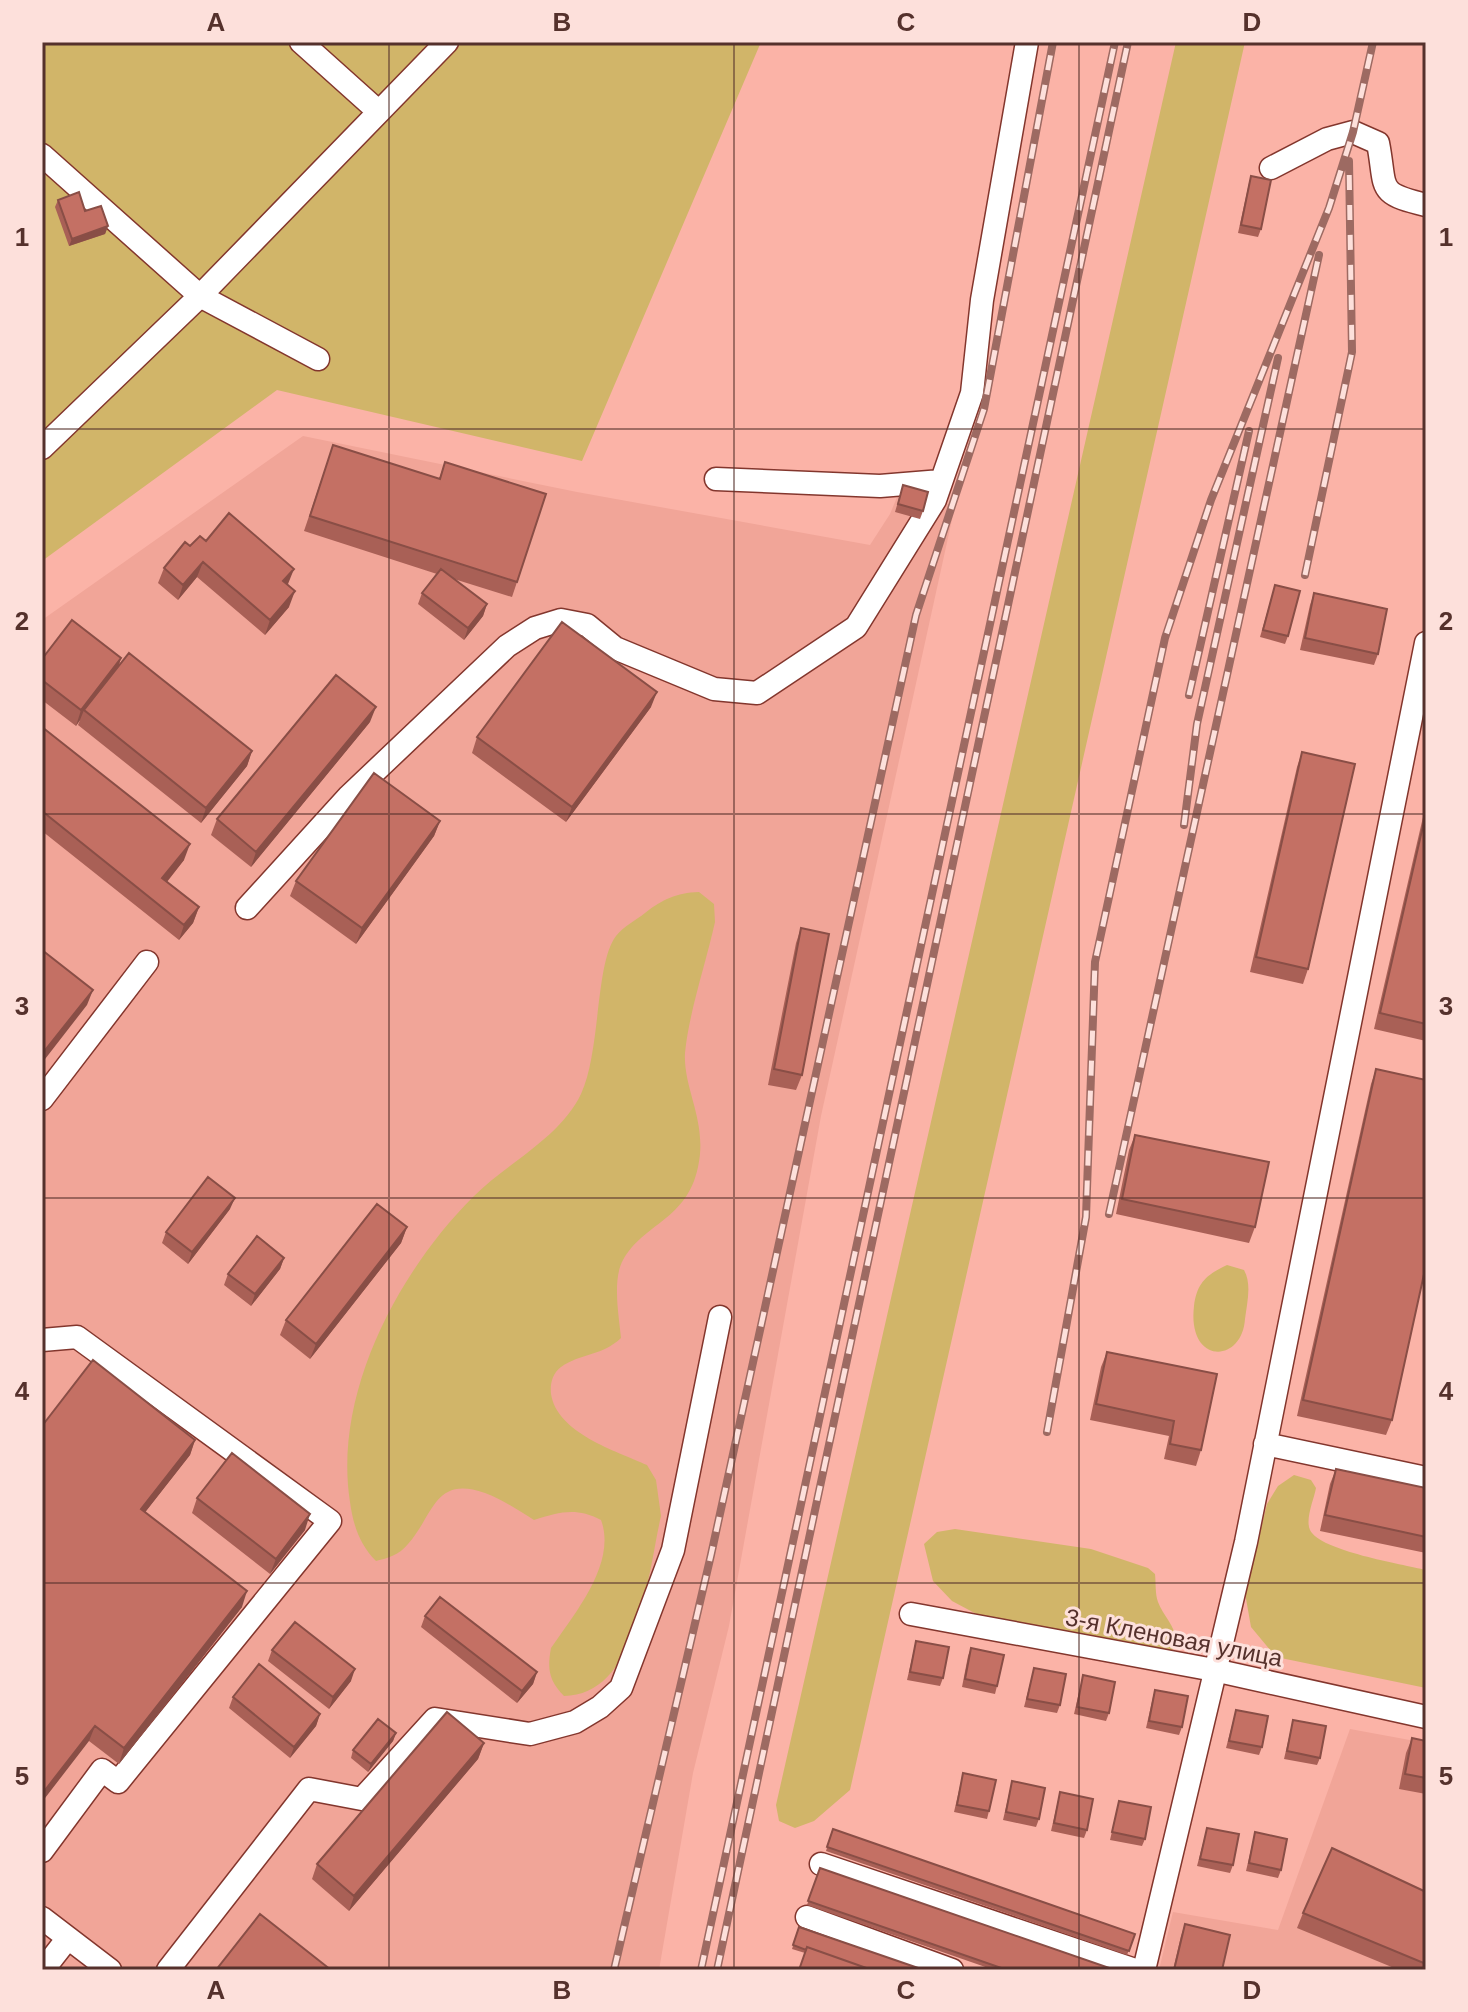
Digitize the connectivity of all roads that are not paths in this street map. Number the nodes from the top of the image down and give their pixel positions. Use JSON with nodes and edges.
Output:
{"nodes":[{"id":1,"x":301,"y":42,"type":"edge"},
{"id":2,"x":447,"y":42,"type":"edge"},
{"id":3,"x":1027,"y":42,"type":"edge"},
{"id":4,"x":379,"y":112,"type":"junction"},
{"id":5,"x":42,"y":155,"type":"edge"},
{"id":6,"x":1271,"y":168,"type":"dead end"},
{"id":7,"x":1426,"y":205,"type":"edge"},
{"id":8,"x":200,"y":296,"type":"junction"},
{"id":9,"x":318,"y":359,"type":"dead end"},
{"id":10,"x":42,"y":448,"type":"edge"},
{"id":11,"x":716,"y":479,"type":"dead end"},
{"id":12,"x":941,"y":481,"type":"junction"},
{"id":13,"x":1426,"y":643,"type":"edge"},
{"id":14,"x":247,"y":908,"type":"dead end"},
{"id":15,"x":147,"y":962,"type":"dead end"},
{"id":16,"x":42,"y":1099,"type":"edge"},
{"id":17,"x":720,"y":1317,"type":"dead end"},
{"id":18,"x":42,"y":1340,"type":"edge"},
{"id":19,"x":1265,"y":1444,"type":"junction"},
{"id":20,"x":1426,"y":1478,"type":"edge"},
{"id":21,"x":911,"y":1614,"type":"dead end"},
{"id":22,"x":1214,"y":1670,"type":"junction"},
{"id":23,"x":1426,"y":1717,"type":"edge"},
{"id":24,"x":42,"y":1851,"type":"edge"},
{"id":25,"x":821,"y":1864,"type":"dead end"},
{"id":26,"x":807,"y":1917,"type":"dead end"},
{"id":27,"x":42,"y":1918,"type":"edge"},
{"id":28,"x":68,"y":1938,"type":"junction"},
{"id":29,"x":43,"y":1970,"type":"edge"},
{"id":30,"x":110,"y":1970,"type":"edge"},
{"id":31,"x":168,"y":1970,"type":"edge"},
{"id":32,"x":952,"y":1970,"type":"edge"},
{"id":33,"x":1135,"y":1970,"type":"edge"},
{"id":34,"x":1144,"y":1970,"type":"edge"}],
"edges":[{"from":1,"to":4,"type":"street"},
{"from":2,"to":4,"type":"street"},
{"from":3,"to":12,"type":"street"},
{"from":4,"to":8,"type":"street"},
{"from":5,"to":8,"type":"street"},
{"from":6,"to":7,"type":"street"},
{"from":8,"to":9,"type":"street"},
{"from":8,"to":10,"type":"street"},
{"from":11,"to":12,"type":"street"},
{"from":12,"to":14,"type":"street"},
{"from":13,"to":19,"type":"street"},
{"from":15,"to":16,"type":"street"},
{"from":17,"to":31,"type":"street"},
{"from":18,"to":24,"type":"street"},
{"from":19,"to":20,"type":"street"},
{"from":19,"to":22,"type":"street"},
{"from":21,"to":22,"type":"street","name":"3-я Кленовая улица"},
{"from":22,"to":23,"type":"street","name":"3-я Кленовая улица"},
{"from":22,"to":34,"type":"street"},
{"from":25,"to":33,"type":"street"},
{"from":26,"to":32,"type":"street"},
{"from":27,"to":28,"type":"street"},
{"from":28,"to":29,"type":"street"},
{"from":28,"to":30,"type":"street"}]}
